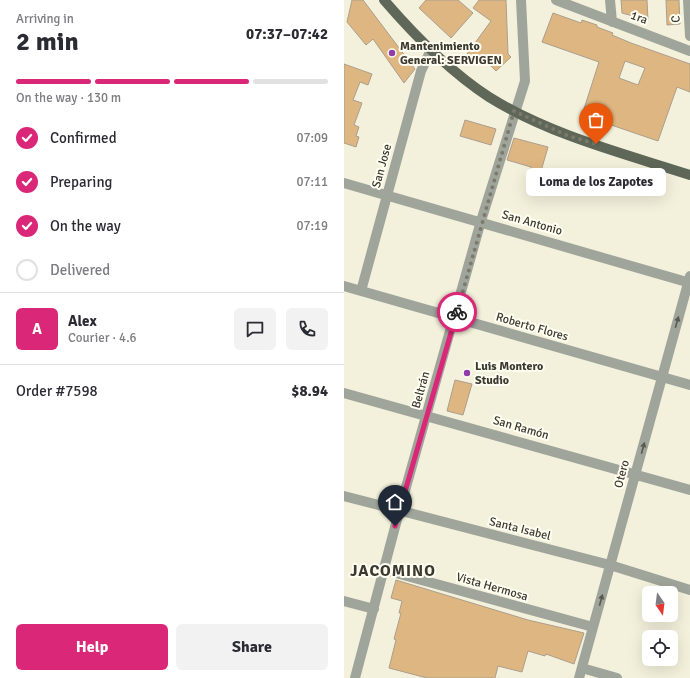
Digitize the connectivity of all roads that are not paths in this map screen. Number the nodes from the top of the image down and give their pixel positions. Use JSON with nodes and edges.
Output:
{"nodes":[{"id":1,"x":384,"y":0,"type":"edge"},
{"id":2,"x":521,"y":0,"type":"edge"},
{"id":3,"x":556,"y":0,"type":"edge"},
{"id":4,"x":610,"y":0,"type":"edge"},
{"id":5,"x":688,"y":0,"type":"edge"},
{"id":6,"x":612,"y":22,"type":"junction"},
{"id":7,"x":690,"y":36,"type":"edge"},
{"id":8,"x":431,"y":50,"type":"junction"},
{"id":9,"x":690,"y":51,"type":"edge"},
{"id":10,"x":514,"y":111,"type":"junction"},
{"id":11,"x":690,"y":175,"type":"edge"},
{"id":12,"x":344,"y":183,"type":"edge"},
{"id":13,"x":388,"y":195,"type":"junction"},
{"id":14,"x":481,"y":221,"type":"junction"},
{"id":15,"x":689,"y":280,"type":"edge"},
{"id":16,"x":344,"y":286,"type":"edge"},
{"id":17,"x":361,"y":291,"type":"junction"},
{"id":18,"x":455,"y":318,"type":"junction"},
{"id":19,"x":662,"y":377,"type":"junction"},
{"id":20,"x":690,"y":385,"type":"edge"},
{"id":21,"x":344,"y":393,"type":"edge"},
{"id":22,"x":427,"y":415,"type":"junction"},
{"id":23,"x":636,"y":474,"type":"junction"},
{"id":24,"x":690,"y":490,"type":"edge"},
{"id":25,"x":344,"y":496,"type":"edge"},
{"id":26,"x":399,"y":512,"type":"junction"},
{"id":27,"x":610,"y":565,"type":"junction"},
{"id":28,"x":385,"y":570,"type":"junction"},
{"id":29,"x":690,"y":590,"type":"edge"},
{"id":30,"x":344,"y":601,"type":"edge"},
{"id":31,"x":374,"y":609,"type":"junction"},
{"id":32,"x":593,"y":627,"type":"junction"},
{"id":33,"x":580,"y":673,"type":"edge"},
{"id":34,"x":355,"y":678,"type":"edge"},
{"id":35,"x":617,"y":678,"type":"edge"}],
"edges":[{"from":1,"to":8,"type":"main road"},
{"from":2,"to":10,"type":"street","name":"Beltrán"},
{"from":3,"to":6,"type":"street","name":"1ra"},
{"from":4,"to":6,"type":"street"},
{"from":5,"to":7,"type":"street","name":"C"},
{"from":6,"to":9,"type":"street","name":"1ra"},
{"from":8,"to":10,"type":"main road"},
{"from":8,"to":13,"type":"street","name":"San Jose"},
{"from":10,"to":11,"type":"main road"},
{"from":10,"to":14,"type":"street","name":"Beltrán"},
{"from":12,"to":13,"type":"street","name":"San Antonio"},
{"from":13,"to":14,"type":"street","name":"San Antonio"},
{"from":13,"to":17,"type":"street","name":"San Jose"},
{"from":14,"to":15,"type":"street","name":"San Antonio"},
{"from":14,"to":18,"type":"street","name":"Beltrán"},
{"from":19,"to":15,"type":"street","name":"Otero","one_way":true},
{"from":16,"to":17,"type":"street","name":"Roberto Flores"},
{"from":17,"to":18,"type":"street","name":"Roberto Flores"},
{"from":18,"to":19,"type":"street","name":"Roberto Flores"},
{"from":18,"to":22,"type":"street","name":"Beltrán"},
{"from":19,"to":20,"type":"street","name":"Roberto Flores"},
{"from":23,"to":19,"type":"street","name":"Otero","one_way":true},
{"from":21,"to":22,"type":"street","name":"San Ramón"},
{"from":22,"to":23,"type":"street","name":"San Ramón"},
{"from":22,"to":26,"type":"street","name":"Beltrán"},
{"from":23,"to":24,"type":"street","name":"San Ramón"},
{"from":23,"to":27,"type":"street","name":"Otero"},
{"from":25,"to":26,"type":"street","name":"Santa Isabel"},
{"from":26,"to":27,"type":"street","name":"Santa Isabel"},
{"from":26,"to":28,"type":"street","name":"Beltrán"},
{"from":27,"to":29,"type":"street","name":"Santa Isabel"},
{"from":32,"to":27,"type":"street","name":"Otero","one_way":true},
{"from":28,"to":31,"type":"street","name":"Beltrán"},
{"from":28,"to":32,"type":"street","name":"Vista Hermosa"},
{"from":30,"to":31,"type":"street"},
{"from":31,"to":34,"type":"street","name":"Beltrán"},
{"from":32,"to":33,"type":"street","name":"Otero"},
{"from":33,"to":35,"type":"street"}]}
